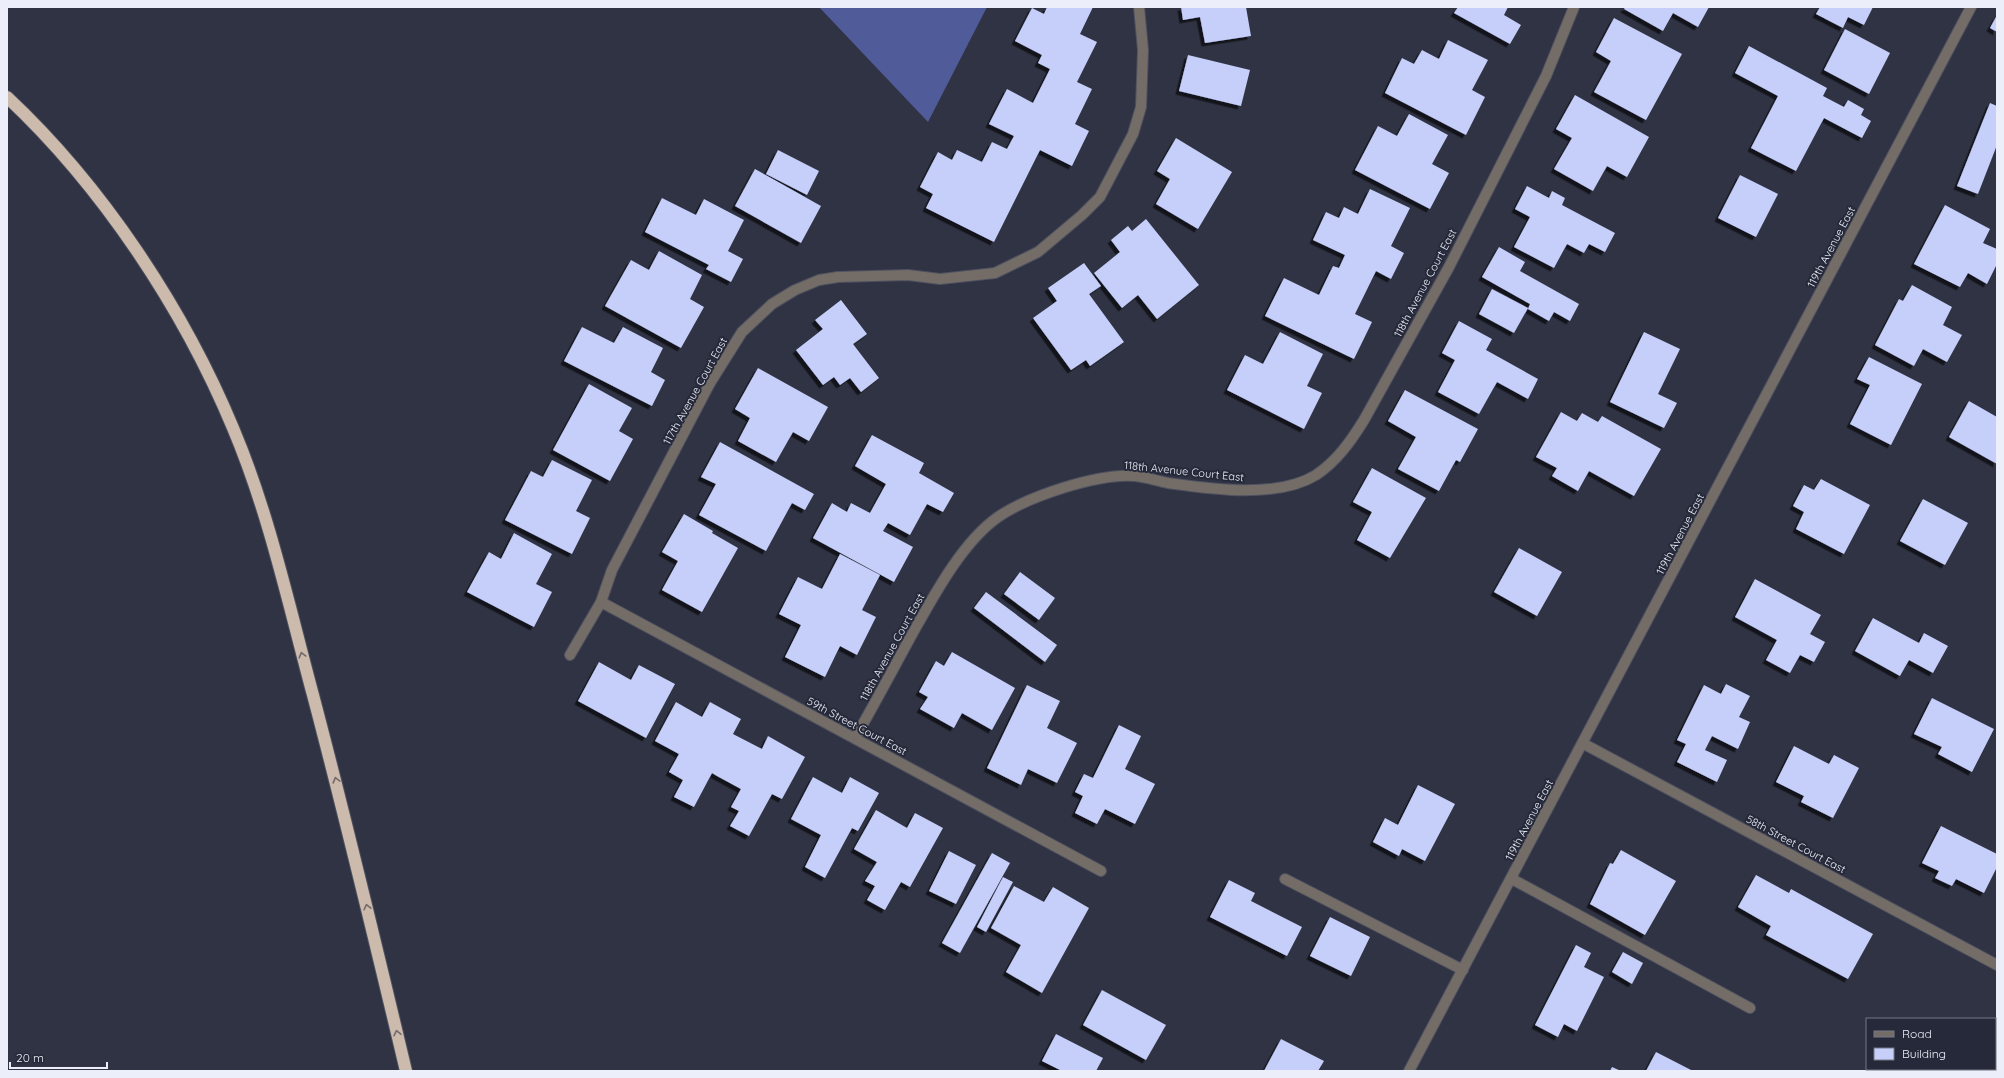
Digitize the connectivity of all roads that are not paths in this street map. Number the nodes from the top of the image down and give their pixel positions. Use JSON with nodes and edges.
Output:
{"nodes":[{"id":1,"x":1139,"y":7,"type":"edge"},
{"id":2,"x":1574,"y":7,"type":"edge"},
{"id":3,"x":1971,"y":7,"type":"edge"},
{"id":4,"x":7,"y":97,"type":"edge"},
{"id":5,"x":601,"y":602,"type":"junction"},
{"id":6,"x":570,"y":655,"type":"dead end"},
{"id":7,"x":855,"y":738,"type":"junction"},
{"id":8,"x":1584,"y":744,"type":"junction"},
{"id":9,"x":1101,"y":871,"type":"dead end"},
{"id":10,"x":1285,"y":879,"type":"dead end"},
{"id":11,"x":1512,"y":879,"type":"junction"},
{"id":12,"x":1997,"y":965,"type":"edge"},
{"id":13,"x":1463,"y":970,"type":"junction"},
{"id":14,"x":1750,"y":1008,"type":"dead end"},
{"id":15,"x":406,"y":1071,"type":"edge"},
{"id":16,"x":1409,"y":1071,"type":"edge"}],
"edges":[{"from":1,"to":5,"type":"street","name":"117th Avenue Court East"},
{"from":2,"to":7,"type":"street","name":"118th Avenue Court East"},
{"from":3,"to":8,"type":"street","name":"119th Avenue East"},
{"from":15,"to":4,"type":"highway","one_way":true},
{"from":5,"to":6,"type":"street","name":"117th Avenue Court East"},
{"from":5,"to":7,"type":"street","name":"59th Street Court East"},
{"from":7,"to":9,"type":"street","name":"59th Street Court East"},
{"from":8,"to":11,"type":"street","name":"119th Avenue East"},
{"from":8,"to":12,"type":"street","name":"58th Street Court East"},
{"from":10,"to":13,"type":"street"},
{"from":11,"to":13,"type":"street","name":"119th Avenue East"},
{"from":11,"to":14,"type":"street"},
{"from":13,"to":16,"type":"street","name":"119th Avenue East"}]}
